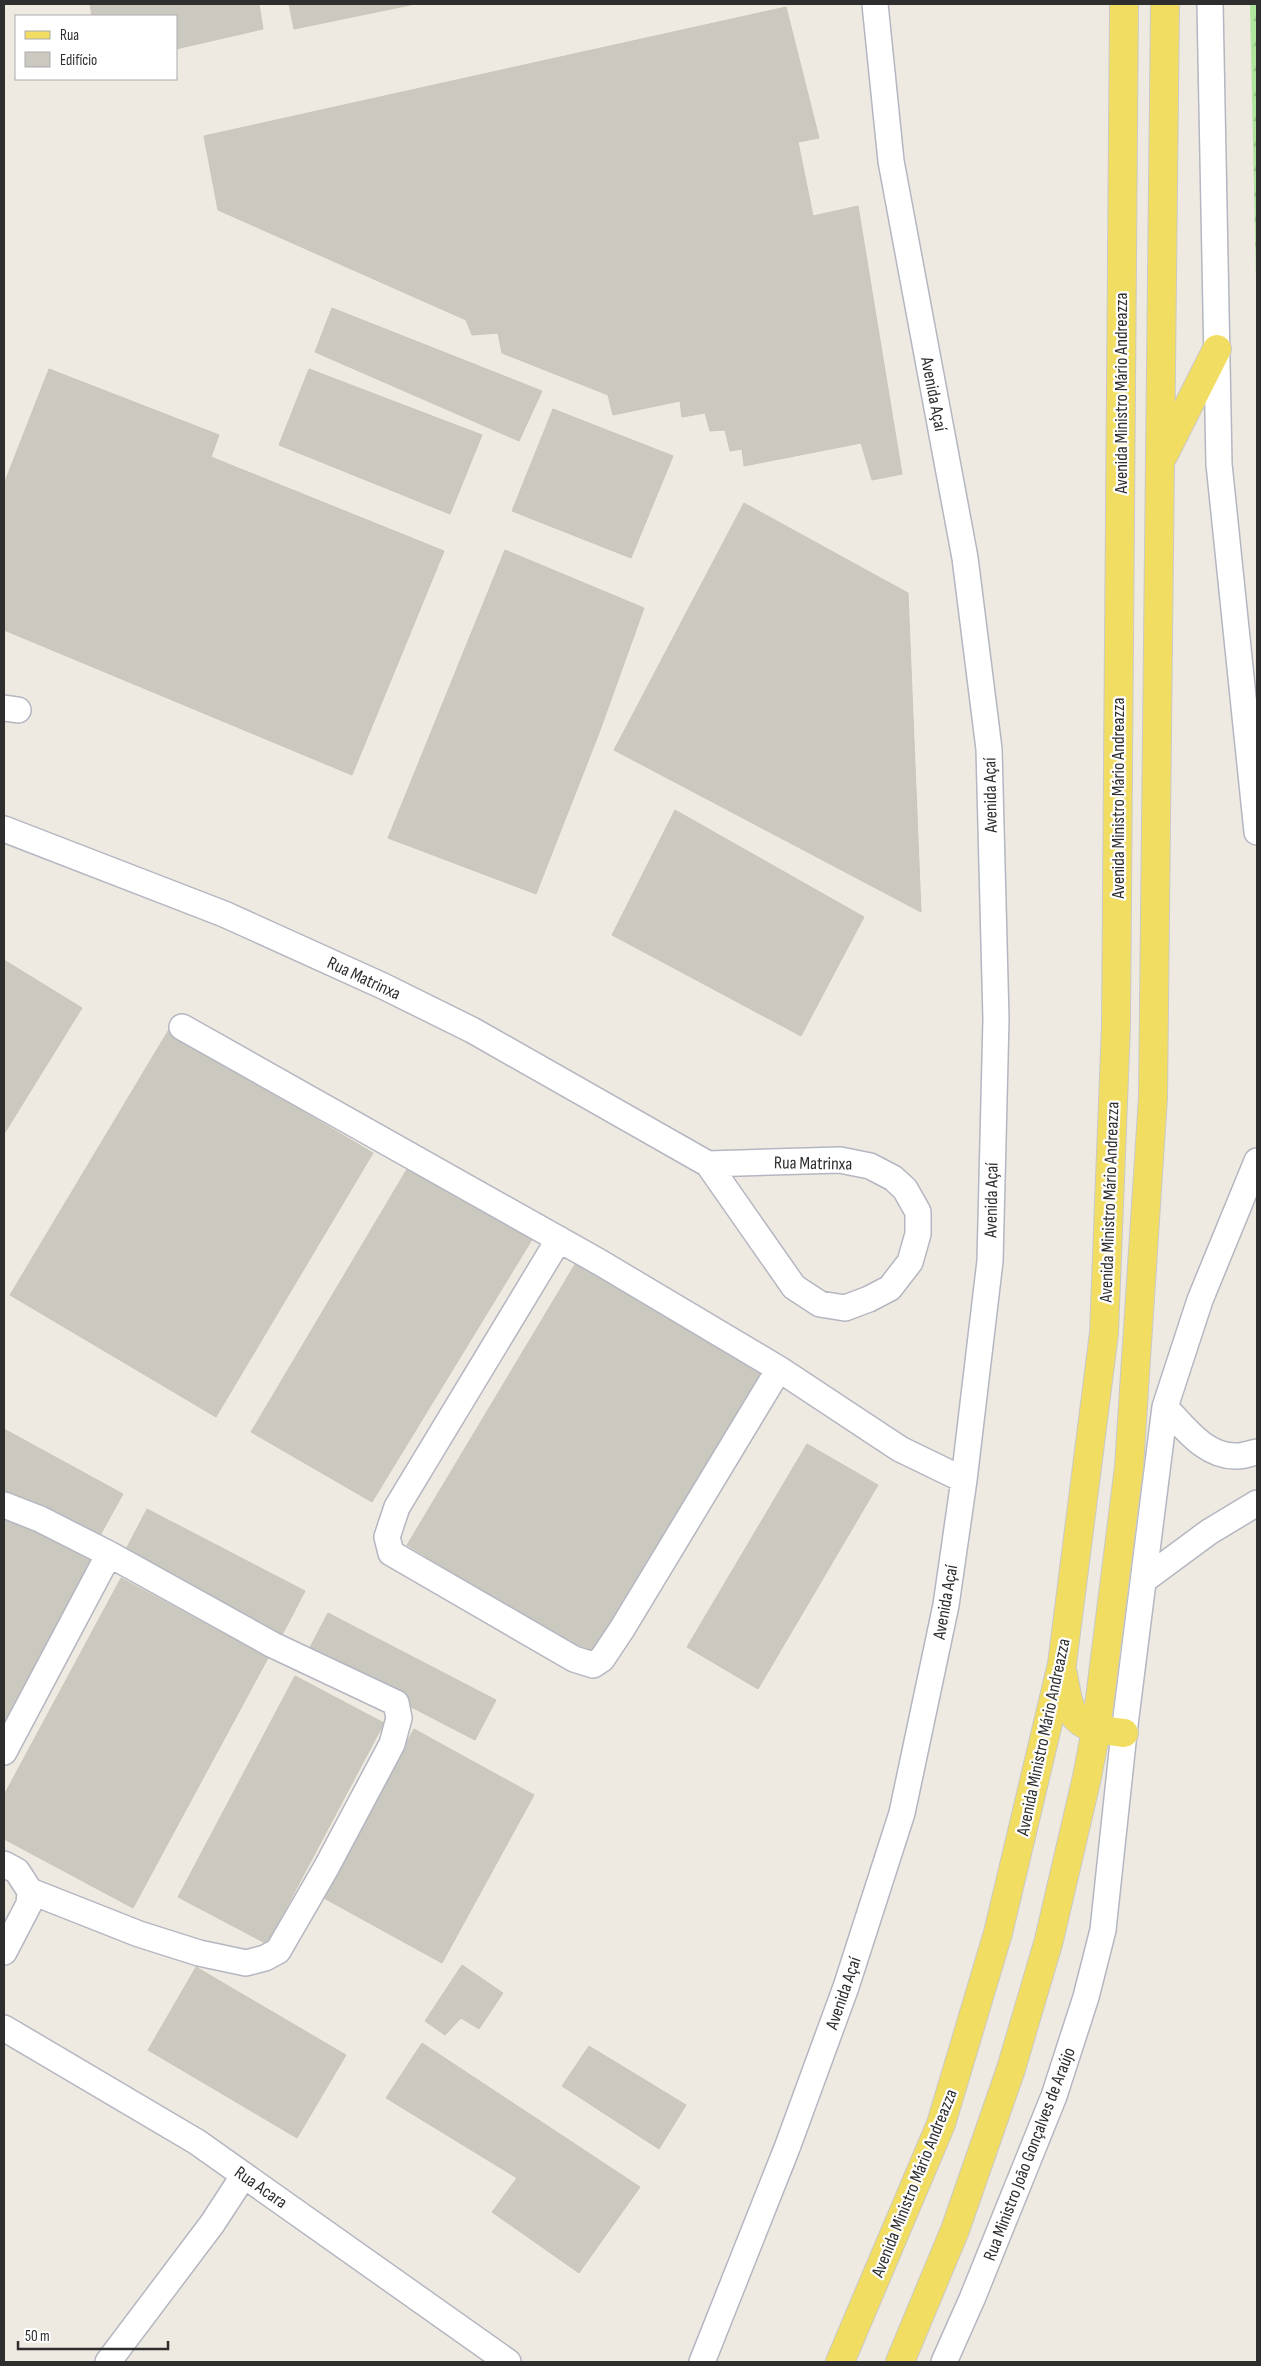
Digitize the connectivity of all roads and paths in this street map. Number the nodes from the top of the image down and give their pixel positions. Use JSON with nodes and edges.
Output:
{"nodes":[{"id":1,"x":875,"y":4,"type":"edge"},
{"id":2,"x":1124,"y":4,"type":"edge"},
{"id":3,"x":1165,"y":4,"type":"edge"},
{"id":4,"x":1210,"y":4,"type":"edge"},
{"id":5,"x":1217,"y":349,"type":"junction"},
{"id":6,"x":1160,"y":462,"type":"junction"},
{"id":7,"x":1248,"y":633,"type":"edge"},
{"id":8,"x":4,"y":829,"type":"edge"},
{"id":9,"x":1257,"y":832,"type":"edge"},
{"id":10,"x":182,"y":1027,"type":"dead end"},
{"id":11,"x":1257,"y":1161,"type":"edge"},
{"id":12,"x":708,"y":1164,"type":"junction"},
{"id":13,"x":559,"y":1239,"type":"junction"},
{"id":14,"x":778,"y":1369,"type":"junction"},
{"id":15,"x":1165,"y":1407,"type":"junction"},
{"id":16,"x":1257,"y":1452,"type":"edge"},
{"id":17,"x":964,"y":1480,"type":"junction"},
{"id":18,"x":1257,"y":1503,"type":"edge"},
{"id":19,"x":4,"y":1505,"type":"edge"},
{"id":20,"x":109,"y":1554,"type":"junction"},
{"id":21,"x":1144,"y":1580,"type":"junction"},
{"id":22,"x":1062,"y":1664,"type":"junction"},
{"id":23,"x":1096,"y":1730,"type":"junction"},
{"id":24,"x":1124,"y":1733,"type":"junction"},
{"id":25,"x":4,"y":1752,"type":"edge"},
{"id":26,"x":4,"y":1864,"type":"edge"},
{"id":27,"x":30,"y":1891,"type":"junction"},
{"id":28,"x":4,"y":1952,"type":"edge"},
{"id":29,"x":4,"y":2028,"type":"edge"},
{"id":30,"x":244,"y":2175,"type":"junction"},
{"id":31,"x":108,"y":2362,"type":"edge"},
{"id":32,"x":508,"y":2362,"type":"edge"},
{"id":33,"x":702,"y":2362,"type":"edge"},
{"id":34,"x":840,"y":2362,"type":"edge"},
{"id":35,"x":900,"y":2362,"type":"edge"},
{"id":36,"x":944,"y":2362,"type":"edge"}],
"edges":[{"from":1,"to":17,"type":"street","name":"Avenida Açaí"},
{"from":2,"to":22,"type":"main road","name":"Avenida Ministro Mário Andreazza"},
{"from":3,"to":6,"type":"main road","name":"Avenida Ministro Mário Andreazza"},
{"from":4,"to":5,"type":"street"},
{"from":5,"to":6,"type":"main road"},
{"from":5,"to":7,"type":"street"},
{"from":6,"to":23,"type":"main road","name":"Avenida Ministro Mário Andreazza"},
{"from":7,"to":9,"type":"street"},
{"from":8,"to":12,"type":"street","name":"Rua Matrinxa"},
{"from":10,"to":13,"type":"street"},
{"from":11,"to":15,"type":"street"},
{"from":12,"to":12,"type":"street","name":"Rua Matrinxa"},
{"from":13,"to":14,"type":"street"},
{"from":13,"to":14,"type":"street"},
{"from":14,"to":17,"type":"street"},
{"from":15,"to":16,"type":"street"},
{"from":15,"to":21,"type":"street"},
{"from":17,"to":33,"type":"street","name":"Avenida Açaí"},
{"from":18,"to":21,"type":"street"},
{"from":19,"to":20,"type":"street"},
{"from":20,"to":25,"type":"street"},
{"from":20,"to":27,"type":"street"},
{"from":21,"to":24,"type":"street"},
{"from":22,"to":23,"type":"main road"},
{"from":22,"to":34,"type":"main road","name":"Avenida Ministro Mário Andreazza"},
{"from":23,"to":24,"type":"main road"},
{"from":23,"to":35,"type":"main road","name":"Avenida Ministro Mário Andreazza"},
{"from":24,"to":36,"type":"street","name":"Rua Ministro João Gonçalves de Araújo"},
{"from":26,"to":27,"type":"street"},
{"from":27,"to":28,"type":"street"},
{"from":29,"to":30,"type":"street","name":"Rua Acara"},
{"from":30,"to":31,"type":"street"},
{"from":30,"to":32,"type":"street","name":"Rua Acara"}]}
